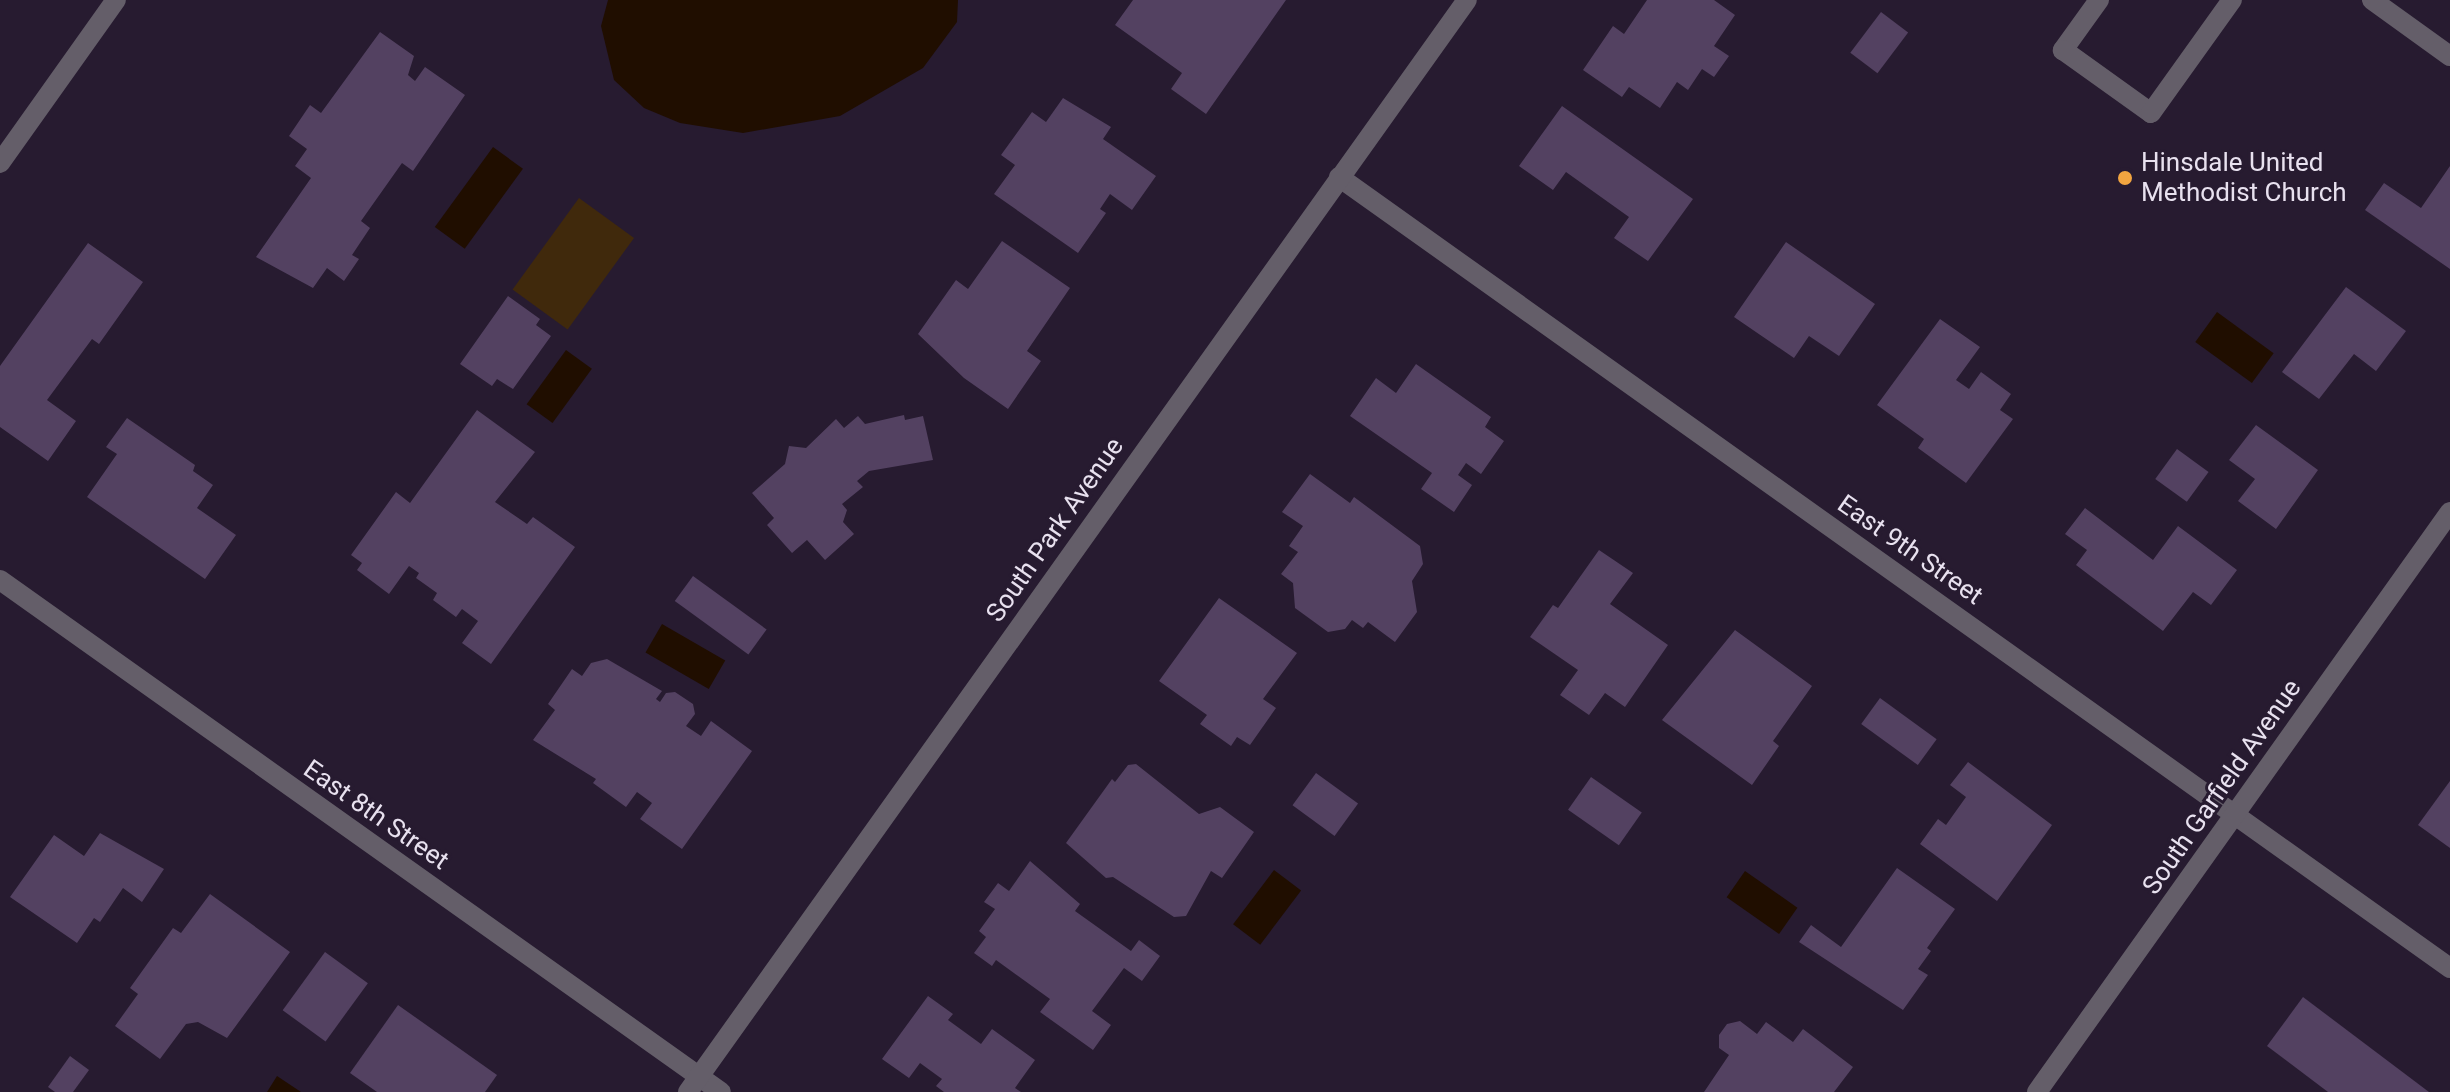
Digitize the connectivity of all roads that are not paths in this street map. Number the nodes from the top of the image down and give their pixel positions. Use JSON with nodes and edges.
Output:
{"nodes":[{"id":1,"x":116,"y":0,"type":"edge"},
{"id":2,"x":1467,"y":0,"type":"edge"},
{"id":3,"x":2099,"y":0,"type":"edge"},
{"id":4,"x":2232,"y":0,"type":"edge"},
{"id":5,"x":2372,"y":0,"type":"edge"},
{"id":6,"x":2450,"y":56,"type":"edge"},
{"id":7,"x":0,"y":163,"type":"edge"},
{"id":8,"x":1339,"y":177,"type":"junction"},
{"id":9,"x":2450,"y":512,"type":"edge"},
{"id":10,"x":0,"y":580,"type":"edge"},
{"id":11,"x":2235,"y":813,"type":"junction"},
{"id":12,"x":2450,"y":968,"type":"edge"},
{"id":13,"x":694,"y":1084,"type":"edge"},
{"id":14,"x":721,"y":1092,"type":"edge"},
{"id":15,"x":2037,"y":1092,"type":"edge"}],
"edges":[{"from":1,"to":7,"type":"street"},
{"from":2,"to":8,"type":"street","name":"South Park Avenue"},
{"from":3,"to":4,"type":"street"},
{"from":5,"to":6,"type":"street"},
{"from":8,"to":11,"type":"street","name":"East 9th Street"},
{"from":8,"to":13,"type":"street","name":"South Park Avenue"},
{"from":9,"to":11,"type":"street","name":"South Garfield Avenue"},
{"from":10,"to":13,"type":"street","name":"East 8th Street"},
{"from":11,"to":12,"type":"street","name":"East 9th Street"},
{"from":11,"to":15,"type":"street","name":"South Garfield Avenue"},
{"from":13,"to":14,"type":"street","name":"East 8th Street"}]}
